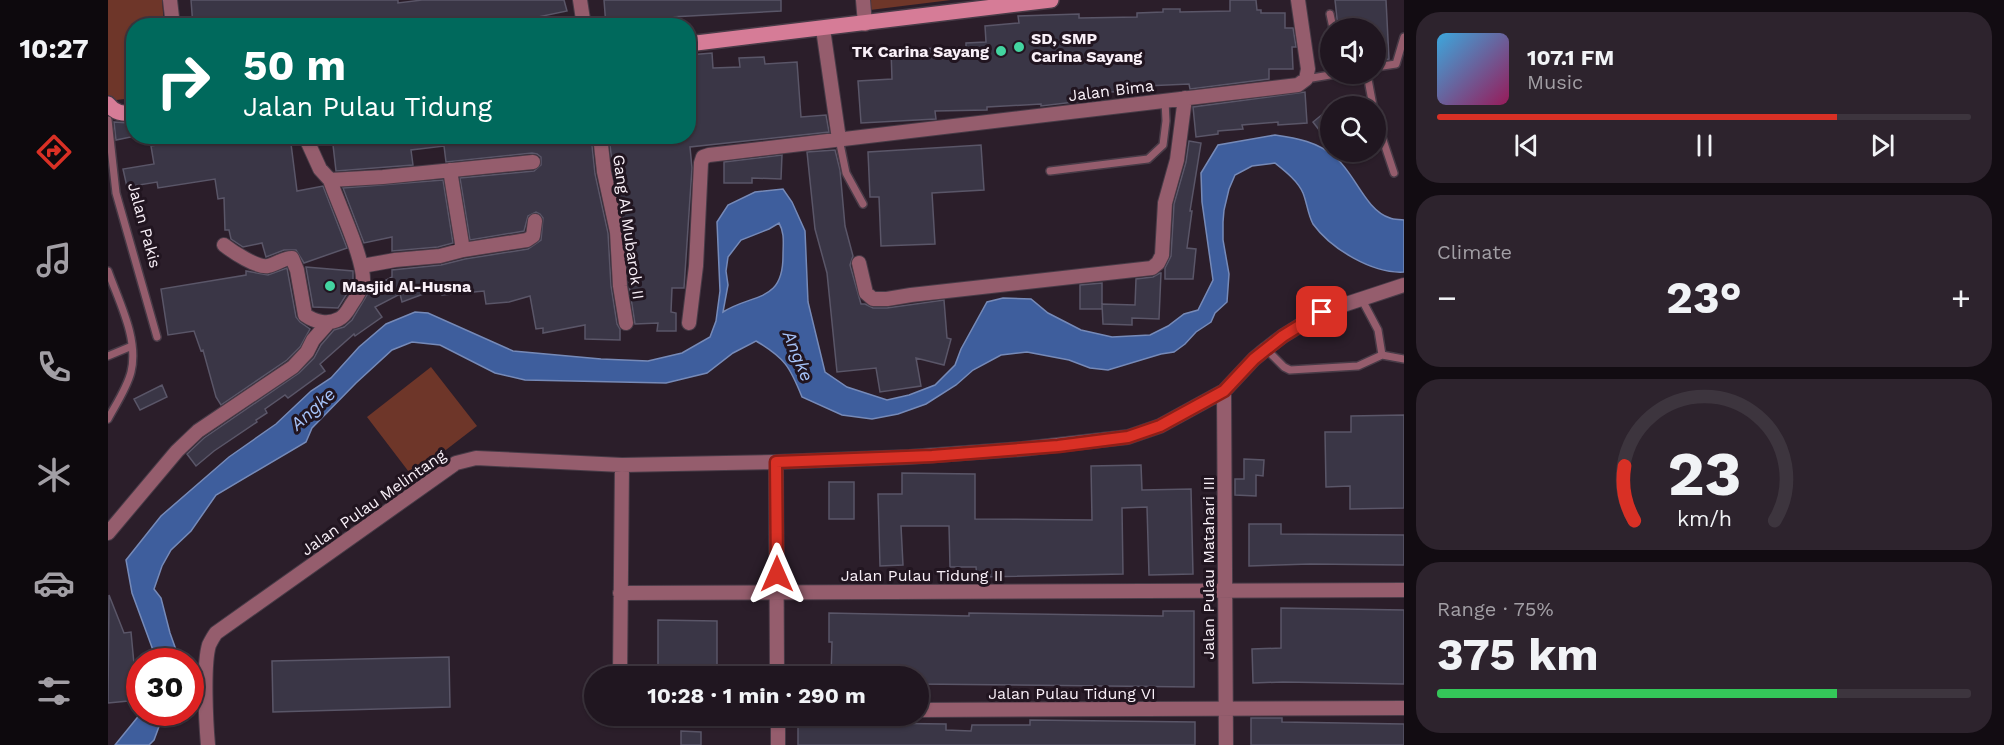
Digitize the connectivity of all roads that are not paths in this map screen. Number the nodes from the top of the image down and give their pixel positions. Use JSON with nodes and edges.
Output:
{"nodes":[{"id":1,"x":170,"y":0,"type":"edge"},
{"id":2,"x":580,"y":0,"type":"edge"},
{"id":3,"x":863,"y":0,"type":"edge"},
{"id":4,"x":1045,"y":0,"type":"edge"},
{"id":5,"x":1298,"y":0,"type":"edge"},
{"id":6,"x":1330,"y":14,"type":"dead end"},
{"id":7,"x":172,"y":18,"type":"edge"},
{"id":8,"x":583,"y":18,"type":"edge"},
{"id":9,"x":1331,"y":18,"type":"edge"},
{"id":10,"x":866,"y":24,"type":"junction"},
{"id":11,"x":823,"y":29,"type":"junction"},
{"id":12,"x":1404,"y":37,"type":"edge"},
{"id":13,"x":696,"y":43,"type":"edge"},
{"id":14,"x":1386,"y":66,"type":"edge"},
{"id":15,"x":1320,"y":76,"type":"edge"},
{"id":16,"x":1306,"y":78,"type":"junction"},
{"id":17,"x":1185,"y":98,"type":"junction"},
{"id":18,"x":1165,"y":100,"type":"junction"},
{"id":19,"x":108,"y":104,"type":"edge"},
{"id":20,"x":118,"y":116,"type":"edge"},
{"id":21,"x":840,"y":139,"type":"junction"},
{"id":22,"x":309,"y":144,"type":"edge"},
{"id":23,"x":601,"y":144,"type":"edge"},
{"id":24,"x":1386,"y":150,"type":"edge"},
{"id":25,"x":533,"y":162,"type":"dead end"},
{"id":26,"x":450,"y":171,"type":"junction"},
{"id":27,"x":1050,"y":171,"type":"dead end"},
{"id":28,"x":1394,"y":174,"type":"dead end"},
{"id":29,"x":330,"y":180,"type":"junction"},
{"id":30,"x":863,"y":204,"type":"dead end"},
{"id":31,"x":535,"y":221,"type":"dead end"},
{"id":32,"x":224,"y":245,"type":"dead end"},
{"id":33,"x":463,"y":250,"type":"junction"},
{"id":34,"x":859,"y":263,"type":"dead end"},
{"id":35,"x":362,"y":266,"type":"junction"},
{"id":36,"x":108,"y":271,"type":"edge"},
{"id":37,"x":1404,"y":285,"type":"edge"},
{"id":38,"x":1361,"y":298,"type":"junction"},
{"id":39,"x":329,"y":322,"type":"junction"},
{"id":40,"x":626,"y":323,"type":"dead end"},
{"id":41,"x":689,"y":323,"type":"dead end"},
{"id":42,"x":157,"y":337,"type":"dead end"},
{"id":43,"x":132,"y":346,"type":"junction"},
{"id":44,"x":1266,"y":349,"type":"junction"},
{"id":45,"x":1382,"y":354,"type":"junction"},
{"id":46,"x":108,"y":356,"type":"edge"},
{"id":47,"x":1404,"y":359,"type":"edge"},
{"id":48,"x":1224,"y":391,"type":"junction"},
{"id":49,"x":108,"y":419,"type":"edge"},
{"id":50,"x":776,"y":462,"type":"junction"},
{"id":51,"x":622,"y":465,"type":"junction"},
{"id":52,"x":108,"y":533,"type":"edge"},
{"id":53,"x":1404,"y":590,"type":"edge"},
{"id":54,"x":1225,"y":591,"type":"junction"},
{"id":55,"x":777,"y":592,"type":"junction"},
{"id":56,"x":620,"y":593,"type":"junction"},
{"id":57,"x":620,"y":666,"type":"edge"},
{"id":58,"x":777,"y":666,"type":"edge"},
{"id":59,"x":1404,"y":708,"type":"edge"},
{"id":60,"x":1226,"y":709,"type":"junction"},
{"id":61,"x":929,"y":710,"type":"edge"},
{"id":62,"x":778,"y":726,"type":"edge"},
{"id":63,"x":207,"y":731,"type":"junction"},
{"id":64,"x":200,"y":745,"type":"edge"},
{"id":65,"x":208,"y":745,"type":"edge"},
{"id":66,"x":778,"y":745,"type":"edge"},
{"id":67,"x":1226,"y":745,"type":"edge"}],
"edges":[{"from":1,"to":7,"type":"street"},
{"from":2,"to":8,"type":"street"},
{"from":3,"to":10,"type":"street"},
{"from":4,"to":10,"type":"street"},
{"from":5,"to":16,"type":"street"},
{"from":6,"to":9,"type":"lane"},
{"from":10,"to":11,"type":"street"},
{"from":11,"to":13,"type":"street"},
{"from":11,"to":21,"type":"street"},
{"from":12,"to":14,"type":"lane"},
{"from":15,"to":16,"type":"lane"},
{"from":16,"to":17,"type":"street","name":"Jalan Bima"},
{"from":17,"to":18,"type":"street","name":"Jalan Bima"},
{"from":17,"to":34,"type":"street"},
{"from":18,"to":21,"type":"street","name":"Jalan Bima"},
{"from":18,"to":27,"type":"lane"},
{"from":19,"to":20,"type":"street","name":"Jalan Pakis"},
{"from":20,"to":42,"type":"lane","name":"Jalan Pakis"},
{"from":21,"to":30,"type":"lane"},
{"from":21,"to":41,"type":"street","name":"Jalan Bima"},
{"from":22,"to":29,"type":"street"},
{"from":23,"to":40,"type":"street","name":"Gang Al Mubarok II"},
{"from":24,"to":28,"type":"lane"},
{"from":25,"to":26,"type":"street"},
{"from":26,"to":29,"type":"street"},
{"from":26,"to":33,"type":"street"},
{"from":29,"to":35,"type":"street"},
{"from":31,"to":33,"type":"street"},
{"from":32,"to":39,"type":"street"},
{"from":33,"to":35,"type":"street"},
{"from":35,"to":39,"type":"street"},
{"from":36,"to":43,"type":"lane"},
{"from":37,"to":38,"type":"street","name":"Jalan Pulau Melintang"},
{"from":38,"to":44,"type":"street","name":"Jalan Pulau Melintang"},
{"from":38,"to":45,"type":"lane"},
{"from":39,"to":52,"type":"street"},
{"from":43,"to":46,"type":"lane"},
{"from":43,"to":49,"type":"lane"},
{"from":44,"to":45,"type":"lane"},
{"from":44,"to":48,"type":"street","name":"Jalan Pulau Melintang"},
{"from":45,"to":47,"type":"lane"},
{"from":48,"to":50,"type":"street","name":"Jalan Pulau Melintang"},
{"from":48,"to":54,"type":"street","name":"Jalan Pulau Matahari III"},
{"from":50,"to":51,"type":"street","name":"Jalan Pulau Melintang"},
{"from":50,"to":55,"type":"street"},
{"from":51,"to":56,"type":"street"},
{"from":51,"to":63,"type":"street","name":"Jalan Pulau Melintang"},
{"from":53,"to":54,"type":"street","name":"Jalan Pulau Tidung II"},
{"from":54,"to":55,"type":"street","name":"Jalan Pulau Tidung II"},
{"from":54,"to":60,"type":"street","name":"Jalan Pulau Matahari III"},
{"from":55,"to":56,"type":"street","name":"Jalan Pulau Tidung II"},
{"from":55,"to":58,"type":"street"},
{"from":56,"to":57,"type":"street"},
{"from":59,"to":60,"type":"street","name":"Jalan Pulau Tidung VI"},
{"from":60,"to":61,"type":"street","name":"Jalan Pulau Tidung VI"},
{"from":60,"to":67,"type":"street","name":"Jalan Pulau Matahari III"},
{"from":62,"to":66,"type":"street"},
{"from":63,"to":64,"type":"street"},
{"from":63,"to":65,"type":"street","name":"Jalan Pulau Melintang"}]}
